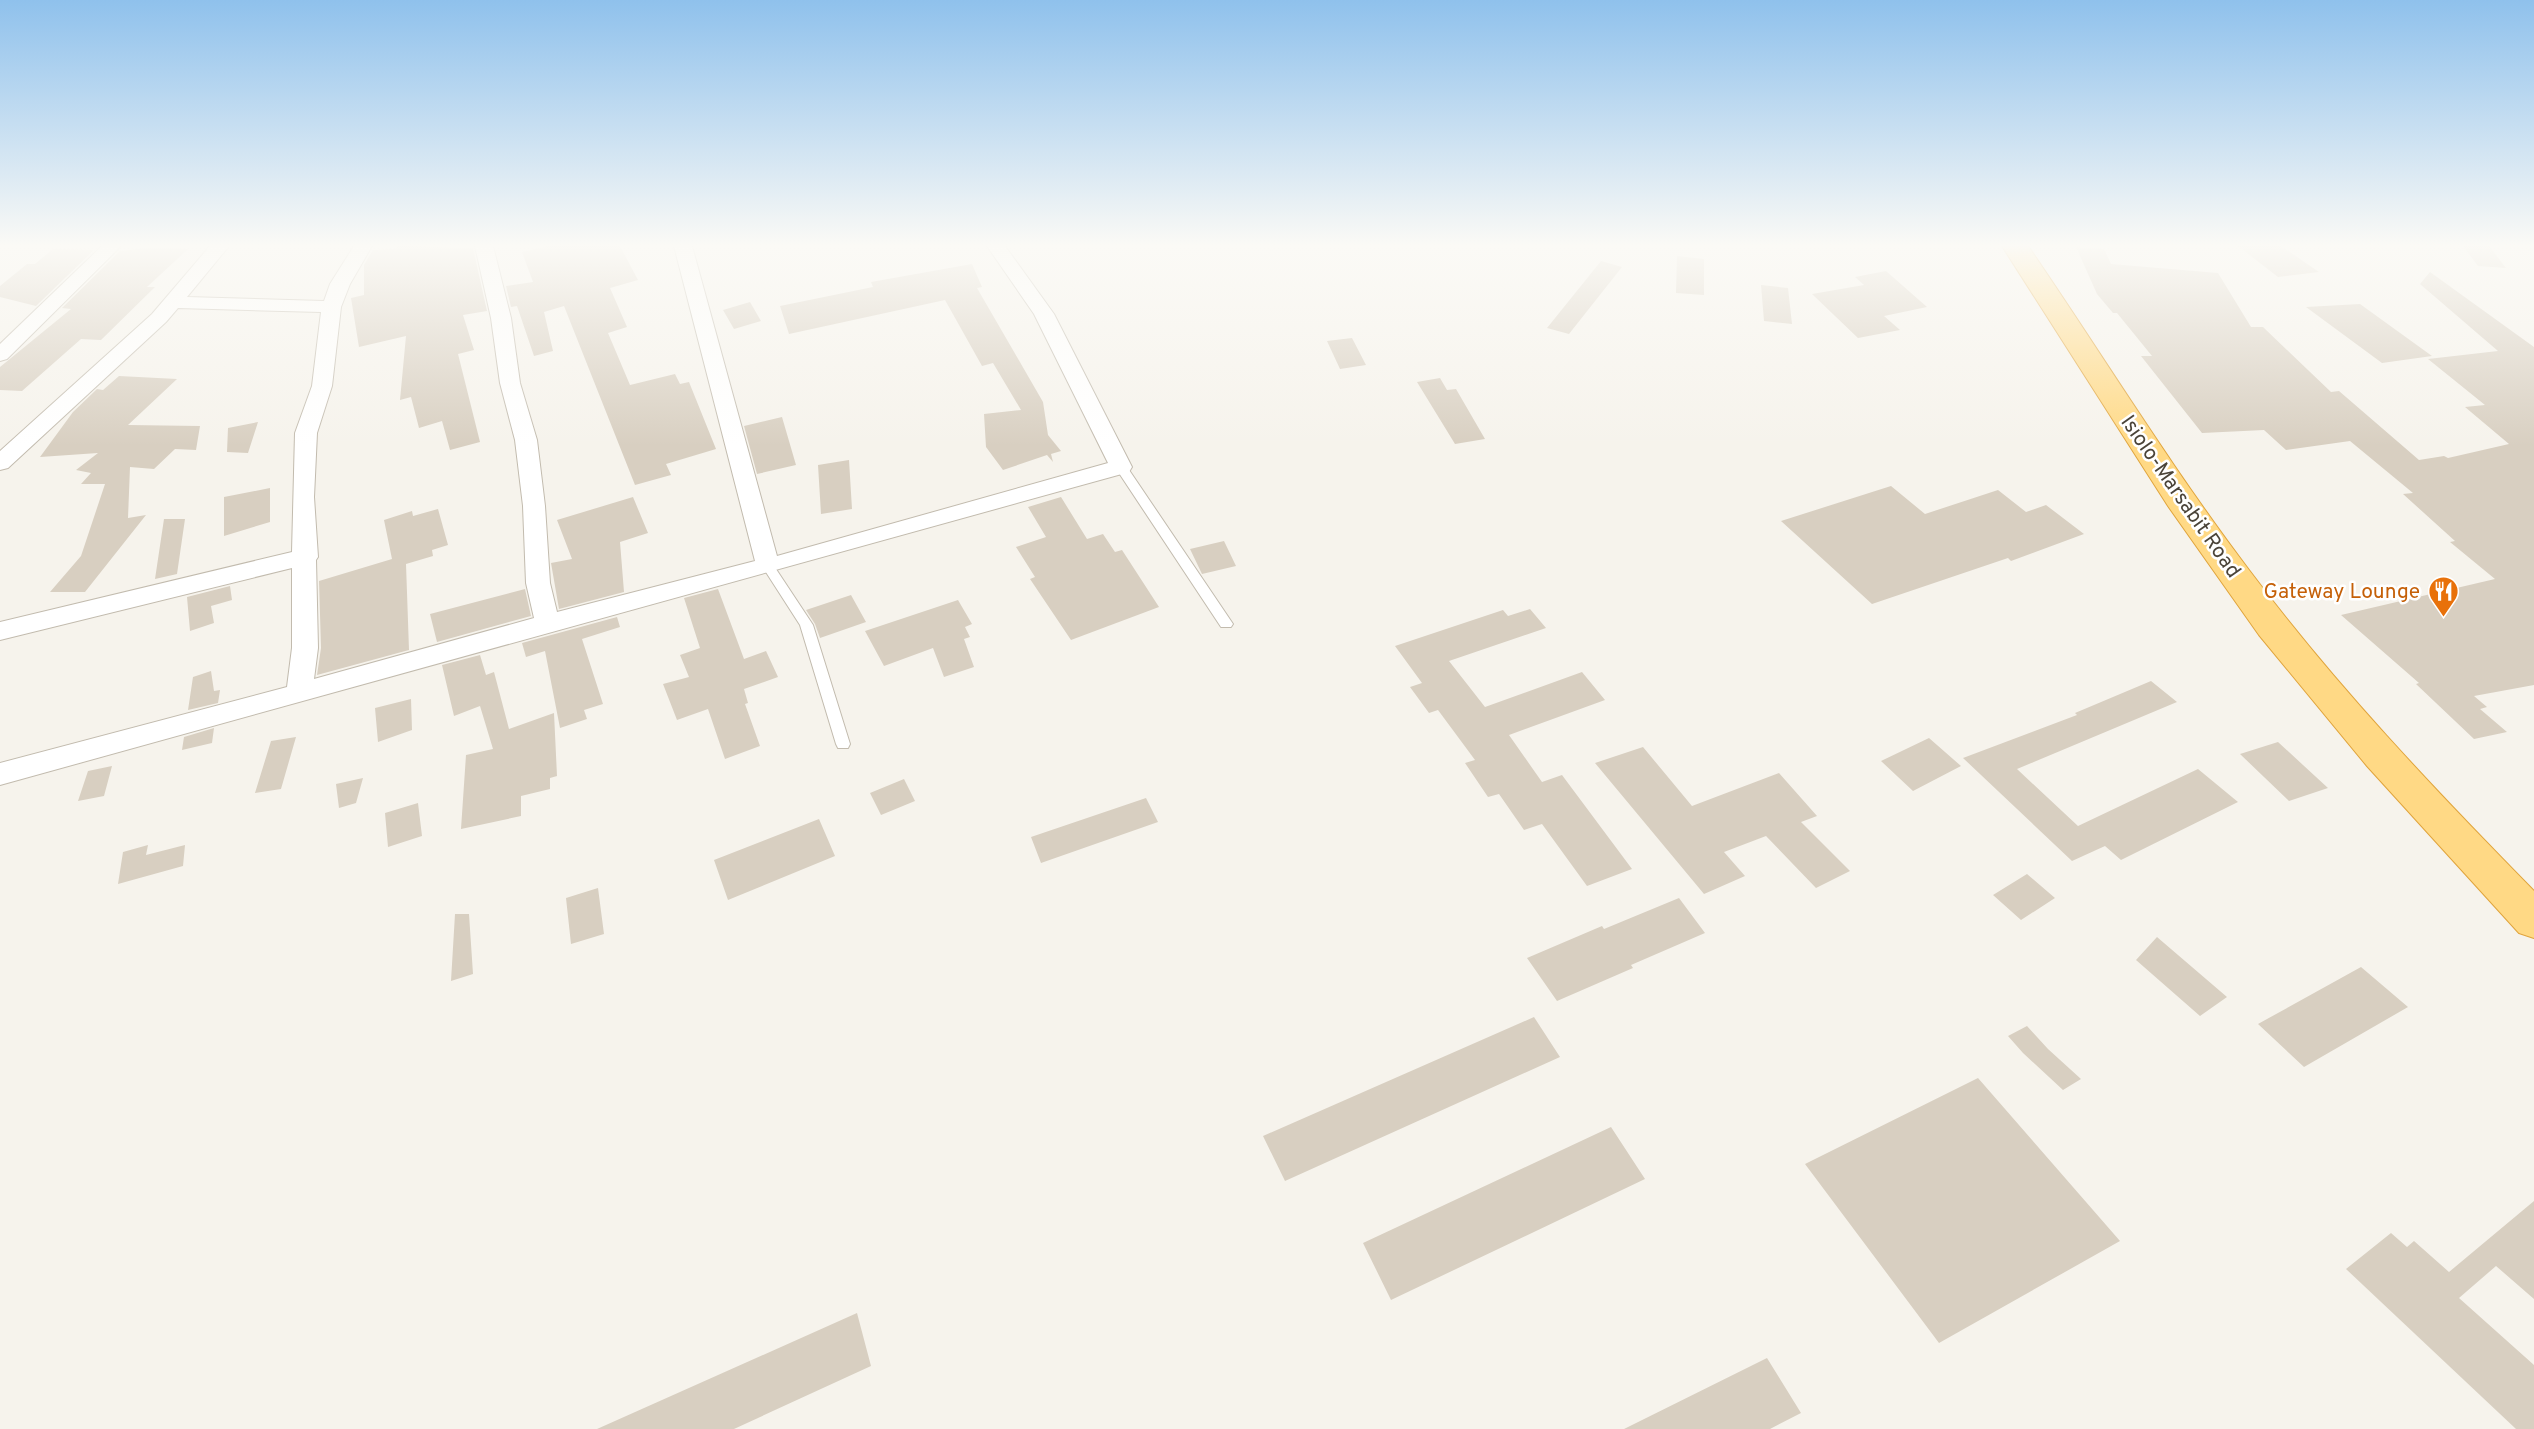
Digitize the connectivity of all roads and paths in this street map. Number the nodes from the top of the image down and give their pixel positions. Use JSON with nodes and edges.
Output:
{"nodes":[{"id":1,"x":43,"y":313,"type":"edge"},
{"id":2,"x":163,"y":313,"type":"edge"},
{"id":3,"x":331,"y":313,"type":"edge"},
{"id":4,"x":500,"y":313,"type":"edge"},
{"id":5,"x":701,"y":313,"type":"edge"},
{"id":6,"x":1043,"y":313,"type":"edge"},
{"id":7,"x":2058,"y":313,"type":"edge"},
{"id":8,"x":0,"y":355,"type":"edge"},
{"id":9,"x":1,"y":461,"type":"edge"},
{"id":10,"x":1121,"y":467,"type":"junction"},
{"id":11,"x":306,"y":556,"type":"junction"},
{"id":12,"x":768,"y":566,"type":"junction"},
{"id":13,"x":547,"y":623,"type":"junction"},
{"id":14,"x":1226,"y":624,"type":"dead end"},
{"id":15,"x":0,"y":631,"type":"edge"},
{"id":16,"x":299,"y":694,"type":"junction"},
{"id":17,"x":843,"y":744,"type":"dead end"},
{"id":18,"x":0,"y":774,"type":"edge"},
{"id":19,"x":2534,"y":920,"type":"edge"}],
"edges":[{"from":1,"to":8,"type":"street"},
{"from":2,"to":9,"type":"street"},
{"from":3,"to":11,"type":"street"},
{"from":4,"to":13,"type":"street"},
{"from":5,"to":12,"type":"street"},
{"from":6,"to":10,"type":"street"},
{"from":7,"to":19,"type":"highway","name":"Isiolo-Marsabit Road"},
{"from":10,"to":12,"type":"street"},
{"from":10,"to":14,"type":"lane"},
{"from":11,"to":15,"type":"street"},
{"from":11,"to":16,"type":"street"},
{"from":12,"to":13,"type":"street"},
{"from":12,"to":17,"type":"lane"},
{"from":13,"to":16,"type":"street"},
{"from":16,"to":18,"type":"street"}]}
